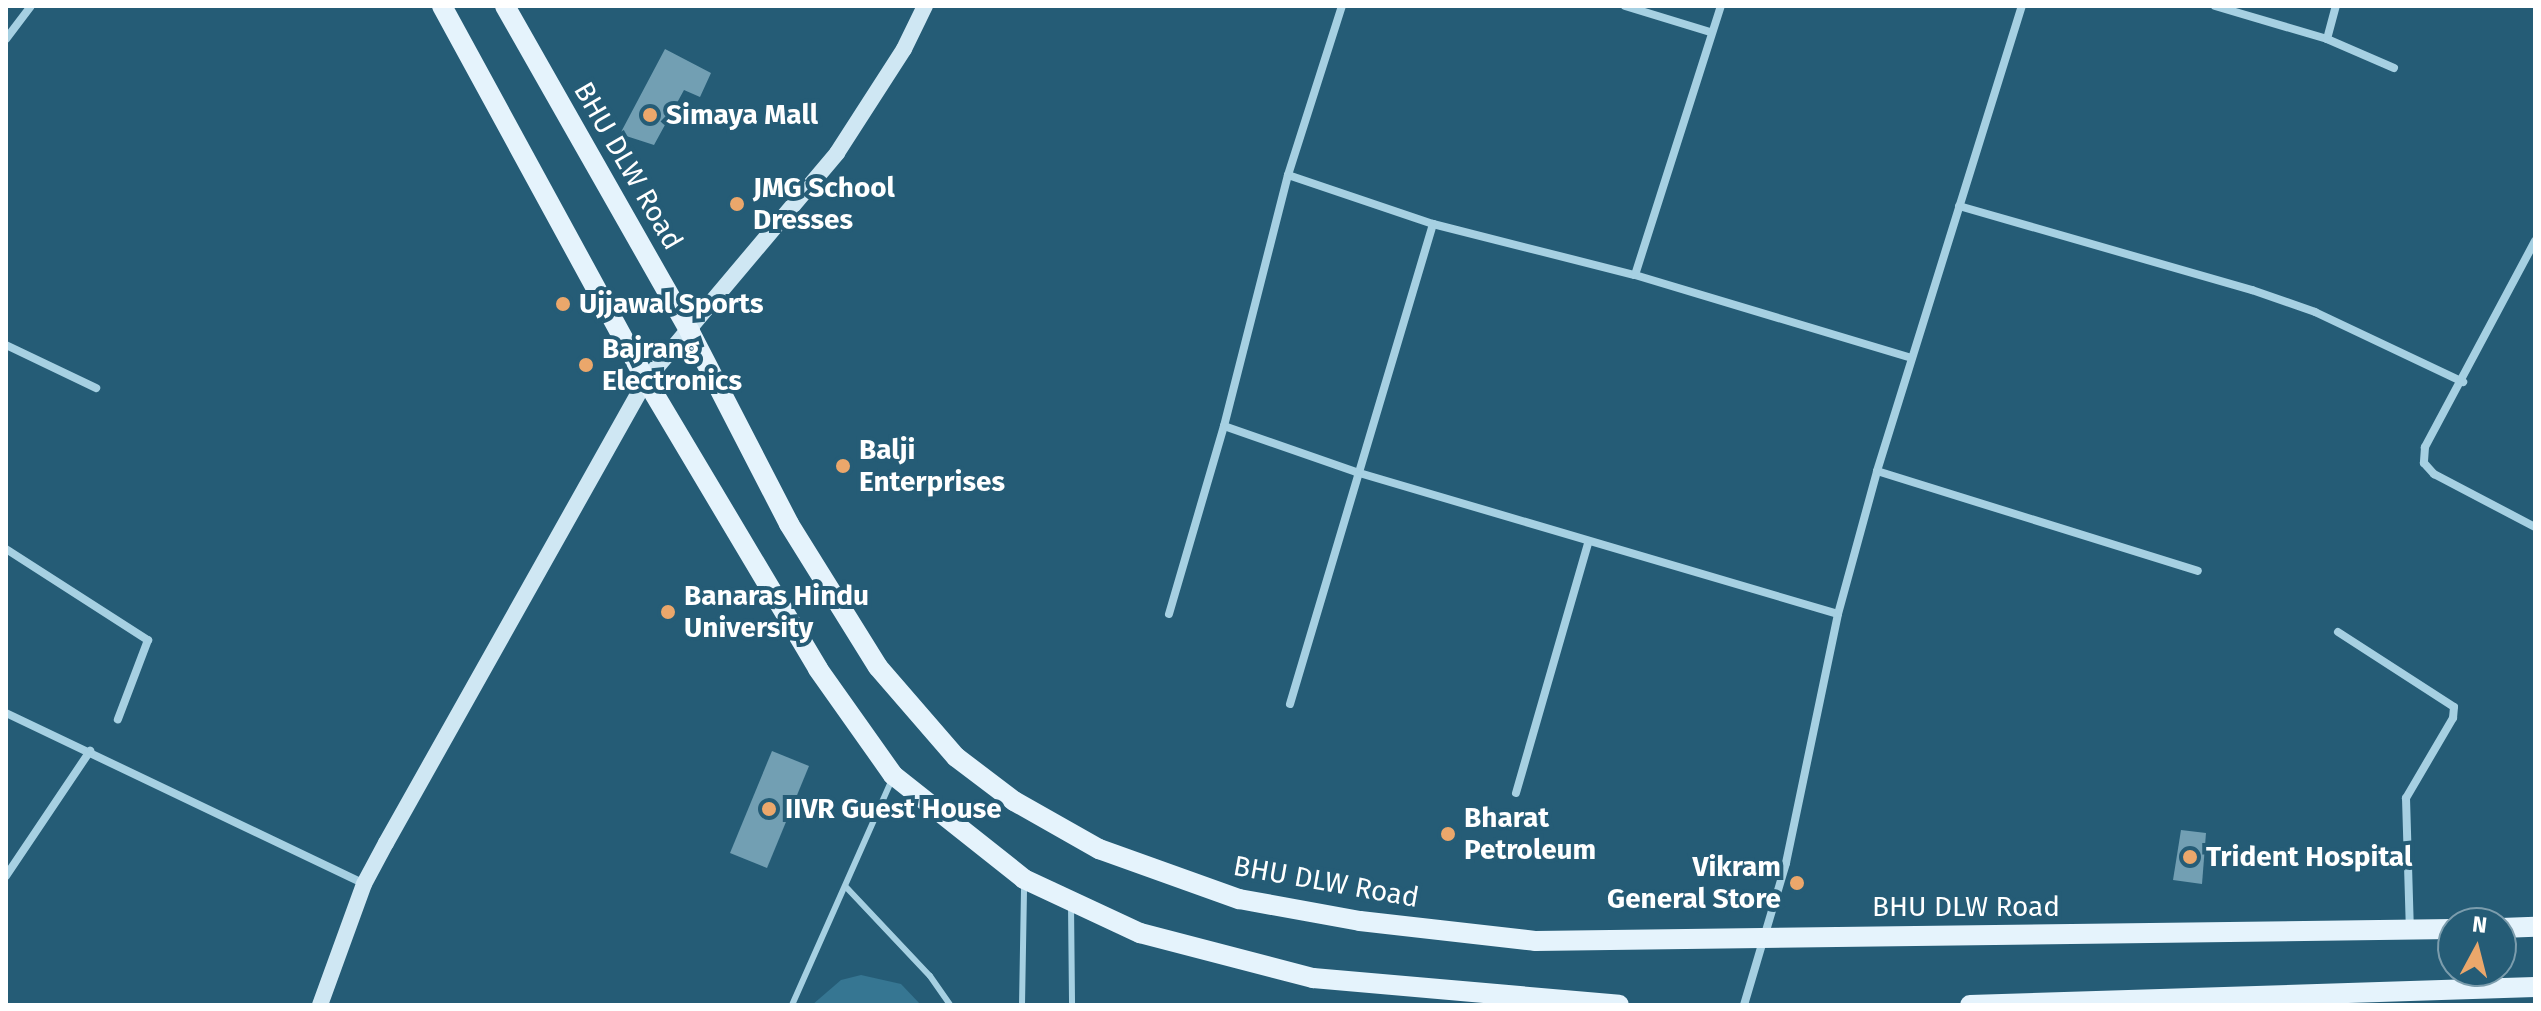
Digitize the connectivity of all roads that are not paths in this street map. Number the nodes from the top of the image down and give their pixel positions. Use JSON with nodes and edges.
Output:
{"nodes":[{"id":1,"x":31,"y":6,"type":"edge"},
{"id":2,"x":442,"y":6,"type":"edge"},
{"id":3,"x":505,"y":6,"type":"edge"},
{"id":4,"x":925,"y":6,"type":"edge"},
{"id":5,"x":1342,"y":6,"type":"edge"},
{"id":6,"x":1625,"y":6,"type":"edge"},
{"id":7,"x":1721,"y":6,"type":"edge"},
{"id":8,"x":2022,"y":6,"type":"edge"},
{"id":9,"x":2215,"y":6,"type":"edge"},
{"id":10,"x":2336,"y":6,"type":"edge"},
{"id":11,"x":1710,"y":32,"type":"junction"},
{"id":12,"x":6,"y":39,"type":"edge"},
{"id":13,"x":2327,"y":39,"type":"junction"},
{"id":14,"x":2394,"y":68,"type":"dead end"},
{"id":15,"x":1288,"y":175,"type":"junction"},
{"id":16,"x":1959,"y":206,"type":"junction"},
{"id":17,"x":1433,"y":224,"type":"junction"},
{"id":18,"x":2535,"y":241,"type":"edge"},
{"id":19,"x":1635,"y":275,"type":"junction"},
{"id":20,"x":690,"y":332,"type":"junction"},
{"id":21,"x":6,"y":345,"type":"edge"},
{"id":22,"x":1911,"y":358,"type":"junction"},
{"id":23,"x":646,"y":380,"type":"junction"},
{"id":24,"x":2463,"y":382,"type":"junction"},
{"id":25,"x":96,"y":388,"type":"dead end"},
{"id":26,"x":1224,"y":426,"type":"junction"},
{"id":27,"x":1877,"y":471,"type":"junction"},
{"id":28,"x":1356,"y":472,"type":"junction"},
{"id":29,"x":2535,"y":527,"type":"edge"},
{"id":30,"x":1588,"y":543,"type":"junction"},
{"id":31,"x":6,"y":549,"type":"edge"},
{"id":32,"x":2198,"y":571,"type":"dead end"},
{"id":33,"x":1169,"y":614,"type":"dead end"},
{"id":34,"x":1838,"y":614,"type":"junction"},
{"id":35,"x":2338,"y":632,"type":"dead end"},
{"id":36,"x":1290,"y":704,"type":"dead end"},
{"id":37,"x":6,"y":713,"type":"edge"},
{"id":38,"x":118,"y":719,"type":"dead end"},
{"id":39,"x":90,"y":751,"type":"junction"},
{"id":40,"x":893,"y":775,"type":"junction"},
{"id":41,"x":1516,"y":793,"type":"dead end"},
{"id":42,"x":6,"y":876,"type":"edge"},
{"id":43,"x":1024,"y":879,"type":"junction"},
{"id":44,"x":364,"y":884,"type":"junction"},
{"id":45,"x":846,"y":887,"type":"junction"},
{"id":46,"x":1071,"y":901,"type":"junction"},
{"id":47,"x":2437,"y":929,"type":"edge"},
{"id":48,"x":2410,"y":930,"type":"junction"},
{"id":49,"x":1764,"y":936,"type":"junction"},
{"id":50,"x":2535,"y":987,"type":"edge"},
{"id":51,"x":320,"y":1005,"type":"edge"},
{"id":52,"x":792,"y":1005,"type":"edge"},
{"id":53,"x":950,"y":1005,"type":"edge"},
{"id":54,"x":1022,"y":1005,"type":"edge"},
{"id":55,"x":1072,"y":1005,"type":"edge"},
{"id":56,"x":1619,"y":1005,"type":"edge"},
{"id":57,"x":1744,"y":1005,"type":"edge"},
{"id":58,"x":1970,"y":1005,"type":"edge"}],
"edges":[{"from":1,"to":12,"type":"street"},
{"from":2,"to":23,"type":"main road"},
{"from":3,"to":20,"type":"main road","name":"BHU DLW Road"},
{"from":4,"to":20,"type":"street"},
{"from":5,"to":15,"type":"street"},
{"from":6,"to":11,"type":"street"},
{"from":7,"to":11,"type":"street"},
{"from":8,"to":16,"type":"street"},
{"from":9,"to":13,"type":"street"},
{"from":10,"to":13,"type":"street"},
{"from":11,"to":19,"type":"street"},
{"from":13,"to":14,"type":"street"},
{"from":15,"to":17,"type":"street"},
{"from":15,"to":26,"type":"street"},
{"from":16,"to":22,"type":"street"},
{"from":16,"to":24,"type":"street"},
{"from":17,"to":19,"type":"street"},
{"from":17,"to":28,"type":"street"},
{"from":18,"to":24,"type":"street"},
{"from":19,"to":22,"type":"street"},
{"from":20,"to":23,"type":"street"},
{"from":20,"to":49,"type":"main road","name":"BHU DLW Road"},
{"from":21,"to":25,"type":"street"},
{"from":22,"to":27,"type":"street"},
{"from":23,"to":40,"type":"main road"},
{"from":23,"to":44,"type":"street"},
{"from":24,"to":29,"type":"street"},
{"from":26,"to":28,"type":"street"},
{"from":26,"to":33,"type":"street"},
{"from":27,"to":32,"type":"street"},
{"from":27,"to":34,"type":"street"},
{"from":28,"to":30,"type":"street"},
{"from":28,"to":36,"type":"street"},
{"from":30,"to":34,"type":"street"},
{"from":30,"to":41,"type":"street"},
{"from":31,"to":38,"type":"street"},
{"from":34,"to":49,"type":"street"},
{"from":35,"to":48,"type":"street"},
{"from":37,"to":39,"type":"street"},
{"from":39,"to":42,"type":"street"},
{"from":39,"to":44,"type":"street"},
{"from":40,"to":43,"type":"main road"},
{"from":40,"to":45,"type":"lane"},
{"from":43,"to":46,"type":"main road"},
{"from":43,"to":54,"type":"lane"},
{"from":44,"to":51,"type":"street"},
{"from":45,"to":52,"type":"lane"},
{"from":45,"to":53,"type":"lane"},
{"from":46,"to":55,"type":"lane"},
{"from":46,"to":56,"type":"main road"},
{"from":47,"to":48,"type":"main road","name":"BHU DLW Road"},
{"from":48,"to":49,"type":"main road","name":"BHU DLW Road"},
{"from":49,"to":57,"type":"street"},
{"from":50,"to":58,"type":"main road"}]}
